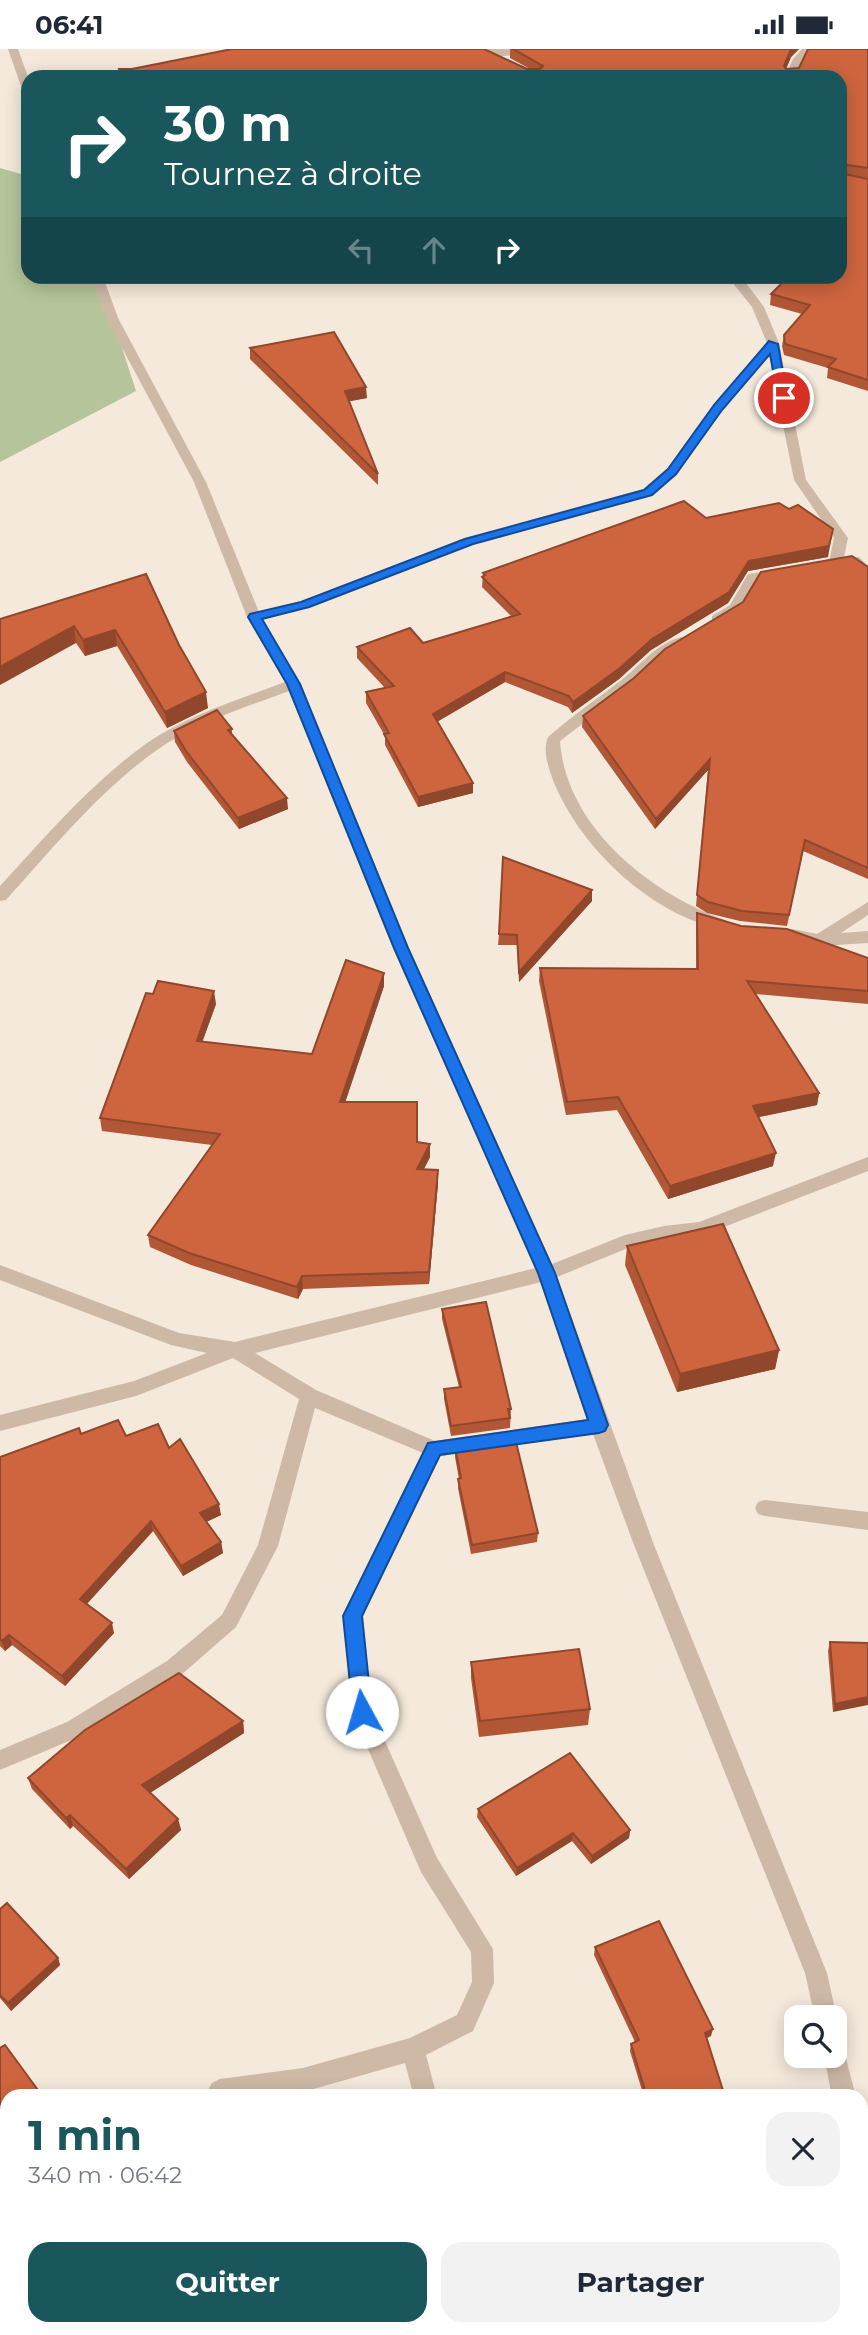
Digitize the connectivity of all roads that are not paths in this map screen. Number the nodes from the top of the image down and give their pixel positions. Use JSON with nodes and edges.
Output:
{"nodes":[{"id":1,"x":13,"y":49,"type":"edge"},
{"id":2,"x":454,"y":49,"type":"edge"},
{"id":3,"x":556,"y":49,"type":"edge"},
{"id":4,"x":808,"y":49,"type":"edge"},
{"id":5,"x":488,"y":54,"type":"junction"},
{"id":6,"x":512,"y":66,"type":"edge"},
{"id":7,"x":794,"y":70,"type":"edge"},
{"id":8,"x":21,"y":71,"type":"edge"},
{"id":9,"x":100,"y":284,"type":"edge"},
{"id":10,"x":742,"y":284,"type":"edge"},
{"id":11,"x":773,"y":344,"type":"junction"},
{"id":12,"x":861,"y":558,"type":"edge"},
{"id":13,"x":794,"y":570,"type":"edge"},
{"id":14,"x":868,"y":573,"type":"edge"},
{"id":15,"x":254,"y":617,"type":"junction"},
{"id":16,"x":293,"y":684,"type":"junction"},
{"id":17,"x":0,"y":896,"type":"edge"},
{"id":18,"x":868,"y":907,"type":"edge"},
{"id":19,"x":740,"y":930,"type":"edge"},
{"id":20,"x":776,"y":932,"type":"edge"},
{"id":21,"x":868,"y":937,"type":"edge"},
{"id":22,"x":820,"y":940,"type":"junction"},
{"id":23,"x":868,"y":1164,"type":"edge"},
{"id":24,"x":0,"y":1272,"type":"edge"},
{"id":25,"x":547,"y":1273,"type":"junction"},
{"id":26,"x":235,"y":1350,"type":"junction"},
{"id":27,"x":309,"y":1396,"type":"junction"},
{"id":28,"x":0,"y":1423,"type":"edge"},
{"id":29,"x":599,"y":1425,"type":"junction"},
{"id":30,"x":434,"y":1448,"type":"junction"},
{"id":31,"x":765,"y":1508,"type":"dead end"},
{"id":32,"x":868,"y":1521,"type":"edge"},
{"id":33,"x":0,"y":1760,"type":"edge"},
{"id":34,"x":823,"y":2005,"type":"edge"},
{"id":35,"x":413,"y":2049,"type":"junction"},
{"id":36,"x":838,"y":2068,"type":"edge"},
{"id":37,"x":235,"y":2089,"type":"edge"},
{"id":38,"x":424,"y":2089,"type":"edge"},
{"id":39,"x":842,"y":2089,"type":"edge"}],
"edges":[{"from":1,"to":8,"type":"street"},
{"from":2,"to":5,"type":"street"},
{"from":3,"to":5,"type":"street"},
{"from":4,"to":7,"type":"street"},
{"from":5,"to":6,"type":"street"},
{"from":9,"to":15,"type":"street"},
{"from":10,"to":11,"type":"street"},
{"from":11,"to":12,"type":"street"},
{"from":11,"to":15,"type":"street"},
{"from":12,"to":14,"type":"street"},
{"from":13,"to":19,"type":"street"},
{"from":15,"to":16,"type":"street"},
{"from":16,"to":17,"type":"street"},
{"from":16,"to":25,"type":"street"},
{"from":18,"to":22,"type":"street"},
{"from":20,"to":22,"type":"street"},
{"from":21,"to":22,"type":"street"},
{"from":23,"to":25,"type":"street"},
{"from":24,"to":26,"type":"street"},
{"from":25,"to":26,"type":"street"},
{"from":25,"to":29,"type":"street"},
{"from":26,"to":27,"type":"street"},
{"from":26,"to":28,"type":"street"},
{"from":27,"to":30,"type":"street"},
{"from":27,"to":33,"type":"street"},
{"from":29,"to":30,"type":"street"},
{"from":29,"to":34,"type":"street"},
{"from":30,"to":35,"type":"street"},
{"from":31,"to":32,"type":"street"},
{"from":35,"to":37,"type":"street"},
{"from":35,"to":38,"type":"street"},
{"from":36,"to":39,"type":"street"}]}
